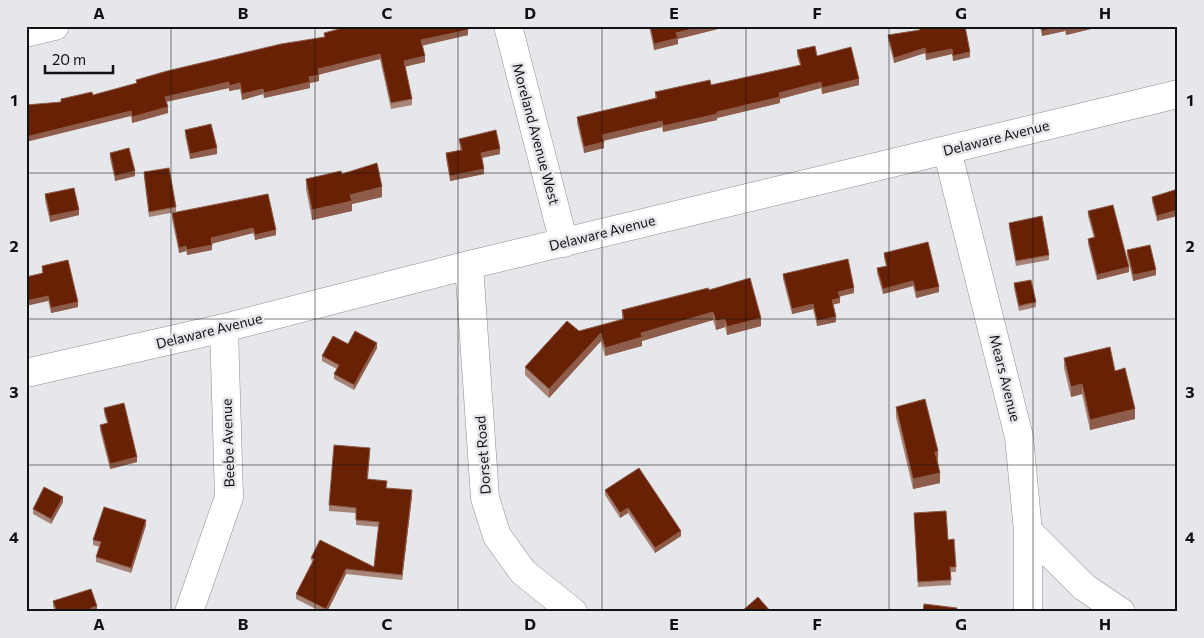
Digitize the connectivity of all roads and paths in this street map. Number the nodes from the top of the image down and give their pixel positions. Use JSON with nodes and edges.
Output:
{"nodes":[{"id":1,"x":55,"y":26,"type":"edge"},
{"id":2,"x":508,"y":26,"type":"edge"},
{"id":3,"x":26,"y":33,"type":"edge"},
{"id":4,"x":1178,"y":94,"type":"edge"},
{"id":5,"x":947,"y":150,"type":"junction"},
{"id":6,"x":564,"y":243,"type":"junction"},
{"id":7,"x":470,"y":265,"type":"junction"},
{"id":8,"x":224,"y":328,"type":"junction"},
{"id":9,"x":26,"y":373,"type":"edge"},
{"id":10,"x":1028,"y":531,"type":"junction"},
{"id":11,"x":190,"y":612,"type":"edge"},
{"id":12,"x":573,"y":612,"type":"edge"},
{"id":13,"x":1028,"y":612,"type":"edge"},
{"id":14,"x":1121,"y":612,"type":"edge"}],
"edges":[{"from":1,"to":3,"type":"street"},
{"from":2,"to":6,"type":"street","name":"Moreland Avenue West"},
{"from":4,"to":5,"type":"street","name":"Delaware Avenue"},
{"from":5,"to":6,"type":"street","name":"Delaware Avenue"},
{"from":5,"to":10,"type":"street","name":"Mears Avenue"},
{"from":6,"to":7,"type":"street","name":"Delaware Avenue"},
{"from":7,"to":8,"type":"street","name":"Delaware Avenue"},
{"from":7,"to":12,"type":"street","name":"Dorset Road"},
{"from":8,"to":9,"type":"street","name":"Delaware Avenue"},
{"from":8,"to":11,"type":"street","name":"Beebe Avenue"},
{"from":10,"to":13,"type":"street","name":"Mears Avenue"},
{"from":10,"to":14,"type":"street"}]}
